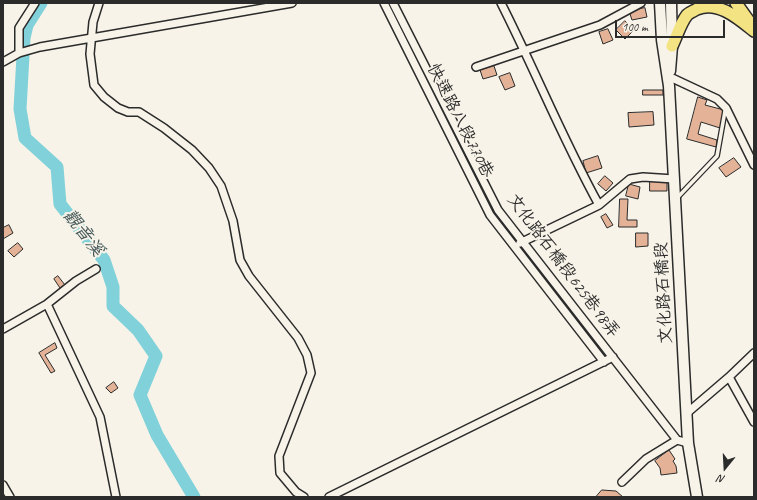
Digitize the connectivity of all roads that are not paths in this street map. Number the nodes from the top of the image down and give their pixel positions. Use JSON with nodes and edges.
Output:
{"nodes":[{"id":1,"x":36,"y":3,"type":"edge"},
{"id":2,"x":99,"y":3,"type":"edge"},
{"id":3,"x":292,"y":3,"type":"edge"},
{"id":4,"x":384,"y":3,"type":"edge"},
{"id":5,"x":393,"y":3,"type":"edge"},
{"id":6,"x":501,"y":3,"type":"edge"},
{"id":7,"x":642,"y":3,"type":"edge"},
{"id":8,"x":660,"y":3,"type":"edge"},
{"id":9,"x":671,"y":3,"type":"edge"},
{"id":10,"x":736,"y":3,"type":"edge"},
{"id":11,"x":258,"y":6,"type":"edge"},
{"id":12,"x":754,"y":30,"type":"edge"},
{"id":13,"x":91,"y":39,"type":"junction"},
{"id":14,"x":672,"y":46,"type":"junction"},
{"id":15,"x":526,"y":51,"type":"junction"},
{"id":16,"x":19,"y":53,"type":"junction"},
{"id":17,"x":3,"y":62,"type":"edge"},
{"id":18,"x":476,"y":67,"type":"dead end"},
{"id":19,"x":669,"y":82,"type":"junction"},
{"id":20,"x":726,"y":108,"type":"junction"},
{"id":21,"x":754,"y":165,"type":"edge"},
{"id":22,"x":674,"y":179,"type":"junction"},
{"id":23,"x":675,"y":200,"type":"junction"},
{"id":24,"x":599,"y":205,"type":"junction"},
{"id":25,"x":524,"y":241,"type":"junction"},
{"id":26,"x":514,"y":245,"type":"junction"},
{"id":27,"x":96,"y":269,"type":"dead end"},
{"id":28,"x":47,"y":304,"type":"junction"},
{"id":29,"x":3,"y":329,"type":"edge"},
{"id":30,"x":754,"y":353,"type":"edge"},
{"id":31,"x":613,"y":357,"type":"junction"},
{"id":32,"x":604,"y":362,"type":"junction"},
{"id":33,"x":729,"y":377,"type":"junction"},
{"id":34,"x":687,"y":413,"type":"junction"},
{"id":35,"x":754,"y":422,"type":"edge"},
{"id":36,"x":677,"y":440,"type":"junction"},
{"id":37,"x":688,"y":443,"type":"junction"},
{"id":38,"x":622,"y":482,"type":"dead end"},
{"id":39,"x":3,"y":485,"type":"edge"},
{"id":40,"x":7,"y":496,"type":"edge"},
{"id":41,"x":116,"y":497,"type":"edge"},
{"id":42,"x":304,"y":497,"type":"edge"},
{"id":43,"x":329,"y":497,"type":"edge"},
{"id":44,"x":697,"y":497,"type":"edge"}],
"edges":[{"from":1,"to":16,"type":"street"},
{"from":2,"to":13,"type":"street"},
{"from":3,"to":11,"type":"street"},
{"from":4,"to":26,"type":"street","name":"快速路八段770巷"},
{"from":5,"to":25,"type":"street","name":"文化路石橋段625巷98弄"},
{"from":6,"to":15,"type":"street"},
{"from":7,"to":15,"type":"street"},
{"from":8,"to":19,"type":"main road","name":"文化路石橋段"},
{"from":9,"to":14,"type":"main road","name":"文化路石橋段"},
{"from":10,"to":12,"type":"main road"},
{"from":11,"to":13,"type":"street"},
{"from":12,"to":14,"type":"main road"},
{"from":13,"to":16,"type":"street"},
{"from":13,"to":42,"type":"street"},
{"from":14,"to":19,"type":"main road","name":"文化路石橋段"},
{"from":15,"to":18,"type":"street"},
{"from":15,"to":24,"type":"street"},
{"from":16,"to":17,"type":"street"},
{"from":19,"to":20,"type":"street"},
{"from":19,"to":22,"type":"main road","name":"文化路石橋段"},
{"from":20,"to":21,"type":"street"},
{"from":20,"to":23,"type":"lane"},
{"from":22,"to":23,"type":"main road","name":"文化路石橋段"},
{"from":22,"to":24,"type":"street"},
{"from":23,"to":34,"type":"main road","name":"文化路石橋段"},
{"from":24,"to":25,"type":"street"},
{"from":25,"to":26,"type":"street"},
{"from":25,"to":31,"type":"street","name":"文化路石橋段625巷98弄"},
{"from":26,"to":32,"type":"street","name":"快速路八段770巷"},
{"from":27,"to":28,"type":"street"},
{"from":28,"to":29,"type":"street"},
{"from":28,"to":41,"type":"street"},
{"from":30,"to":33,"type":"street"},
{"from":31,"to":32,"type":"street"},
{"from":31,"to":36,"type":"street","name":"文化路石橋段625巷98弄"},
{"from":32,"to":43,"type":"street"},
{"from":33,"to":34,"type":"street"},
{"from":33,"to":35,"type":"street"},
{"from":34,"to":37,"type":"main road","name":"文化路石橋段"},
{"from":36,"to":37,"type":"street"},
{"from":36,"to":38,"type":"street"},
{"from":37,"to":44,"type":"main road","name":"文化路石橋段"},
{"from":39,"to":40,"type":"street"}]}
